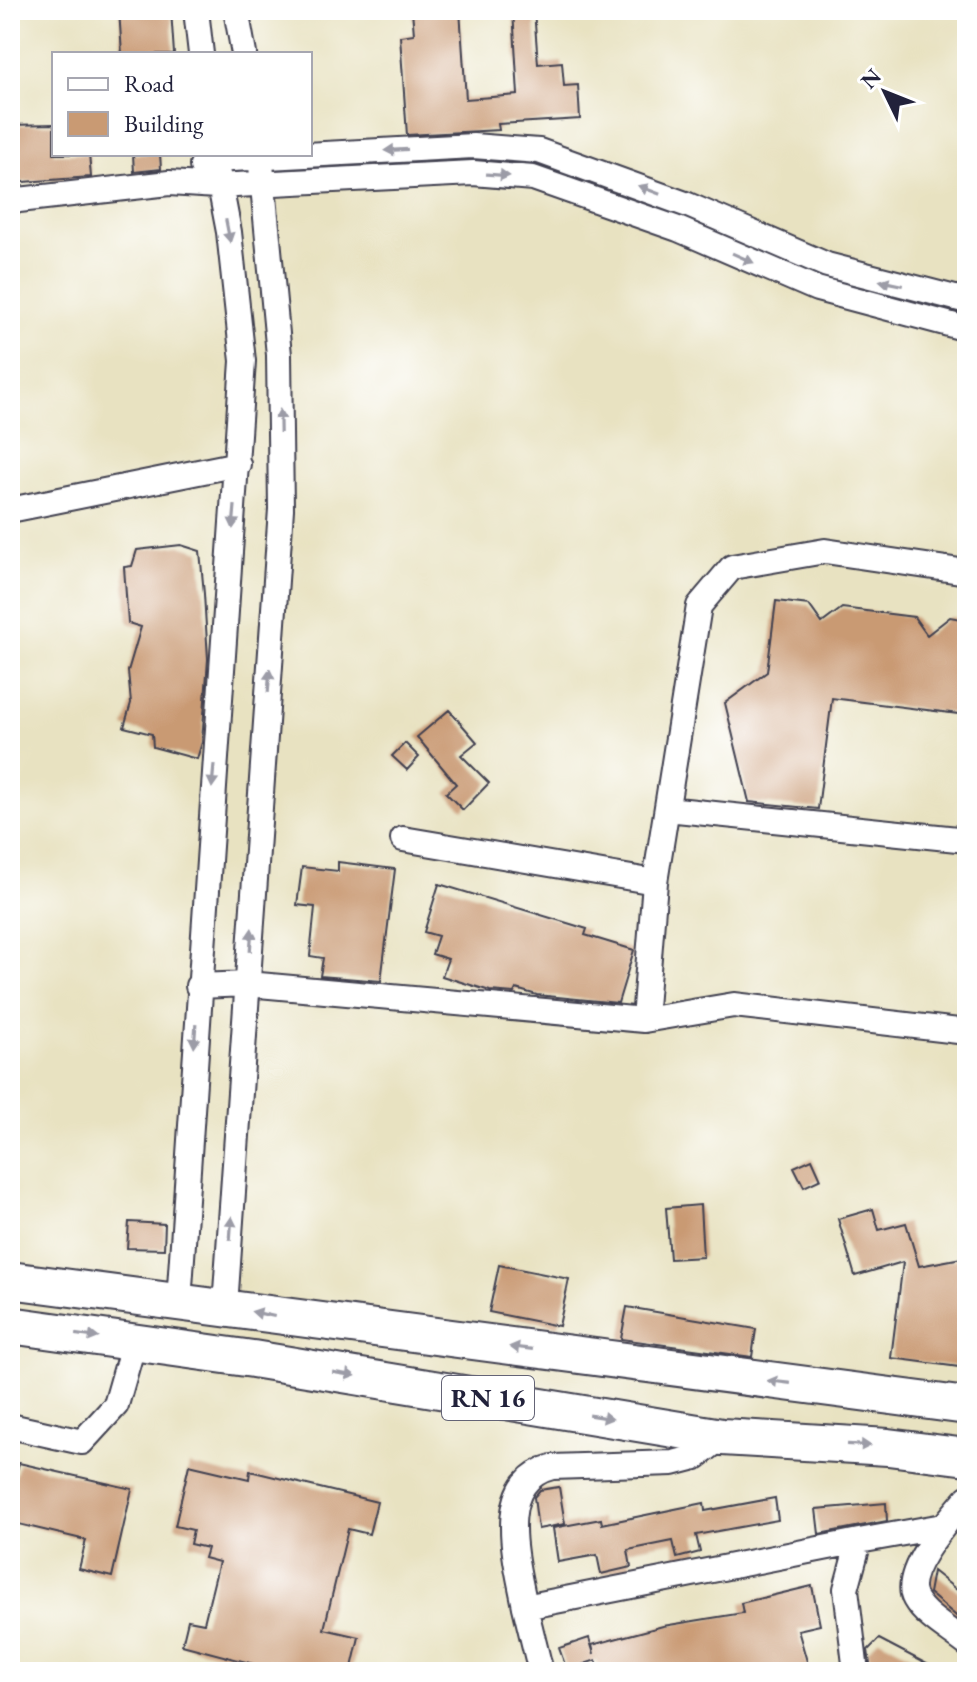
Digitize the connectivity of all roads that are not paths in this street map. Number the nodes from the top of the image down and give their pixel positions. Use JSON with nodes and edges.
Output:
{"nodes":[{"id":1,"x":196,"y":10,"type":"edge"},
{"id":2,"x":236,"y":10,"type":"edge"},
{"id":3,"x":201,"y":52,"type":"edge"},
{"id":4,"x":244,"y":52,"type":"edge"},
{"id":5,"x":312,"y":154,"type":"edge"},
{"id":6,"x":261,"y":156,"type":"edge"},
{"id":7,"x":214,"y":157,"type":"edge"},
{"id":8,"x":169,"y":183,"type":"junction"},
{"id":9,"x":266,"y":184,"type":"junction"},
{"id":10,"x":217,"y":186,"type":"junction"},
{"id":11,"x":10,"y":201,"type":"edge"},
{"id":12,"x":967,"y":301,"type":"edge"},
{"id":13,"x":967,"y":329,"type":"edge"},
{"id":14,"x":238,"y":464,"type":"junction"},
{"id":15,"x":10,"y":510,"type":"edge"},
{"id":16,"x":967,"y":572,"type":"edge"},
{"id":17,"x":667,"y":809,"type":"junction"},
{"id":18,"x":403,"y":839,"type":"dead end"},
{"id":19,"x":967,"y":840,"type":"edge"},
{"id":20,"x":655,"y":882,"type":"junction"},
{"id":21,"x":248,"y":984,"type":"junction"},
{"id":22,"x":198,"y":986,"type":"junction"},
{"id":23,"x":644,"y":1020,"type":"junction"},
{"id":24,"x":967,"y":1032,"type":"edge"},
{"id":25,"x":10,"y":1280,"type":"edge"},
{"id":26,"x":179,"y":1302,"type":"junction"},
{"id":27,"x":225,"y":1306,"type":"junction"},
{"id":28,"x":10,"y":1325,"type":"edge"},
{"id":29,"x":134,"y":1342,"type":"junction"},
{"id":30,"x":967,"y":1406,"type":"edge"},
{"id":31,"x":10,"y":1426,"type":"edge"},
{"id":32,"x":722,"y":1437,"type":"junction"},
{"id":33,"x":967,"y":1457,"type":"edge"},
{"id":34,"x":967,"y":1498,"type":"edge"},
{"id":35,"x":943,"y":1526,"type":"junction"},
{"id":36,"x":859,"y":1541,"type":"junction"},
{"id":37,"x":525,"y":1607,"type":"junction"},
{"id":38,"x":967,"y":1644,"type":"edge"},
{"id":39,"x":541,"y":1672,"type":"edge"},
{"id":40,"x":856,"y":1672,"type":"edge"}],
"edges":[{"from":1,"to":3,"type":"street"},
{"from":2,"to":4,"type":"street"},
{"from":12,"to":5,"type":"street","one_way":true},
{"from":6,"to":7,"type":"street"},
{"from":6,"to":9,"type":"street"},
{"from":7,"to":8,"type":"street"},
{"from":7,"to":10,"type":"street"},
{"from":8,"to":10,"type":"street"},
{"from":8,"to":11,"type":"street"},
{"from":9,"to":10,"type":"street"},
{"from":9,"to":13,"type":"street","one_way":true},
{"from":21,"to":9,"type":"street","one_way":true},
{"from":10,"to":14,"type":"street","one_way":true},
{"from":14,"to":15,"type":"street"},
{"from":14,"to":22,"type":"street","one_way":true},
{"from":16,"to":17,"type":"street"},
{"from":17,"to":19,"type":"street"},
{"from":17,"to":20,"type":"street"},
{"from":18,"to":20,"type":"street"},
{"from":20,"to":23,"type":"street"},
{"from":21,"to":22,"type":"street"},
{"from":21,"to":23,"type":"street"},
{"from":27,"to":21,"type":"street","one_way":true},
{"from":22,"to":26,"type":"street","one_way":true},
{"from":23,"to":24,"type":"street"},
{"from":25,"to":26,"type":"highway","number":"RN 16"},
{"from":26,"to":27,"type":"highway","number":"RN 16"},
{"from":30,"to":27,"type":"highway","number":"RN 16","one_way":true},
{"from":28,"to":29,"type":"highway","number":"RN 16","one_way":true},
{"from":29,"to":31,"type":"street"},
{"from":29,"to":32,"type":"highway","number":"RN 16","one_way":true},
{"from":32,"to":33,"type":"highway","number":"RN 16","one_way":true},
{"from":32,"to":37,"type":"street"},
{"from":34,"to":35,"type":"street"},
{"from":35,"to":36,"type":"street"},
{"from":35,"to":38,"type":"street"},
{"from":36,"to":37,"type":"street"},
{"from":36,"to":40,"type":"street"},
{"from":37,"to":39,"type":"street"}]}
